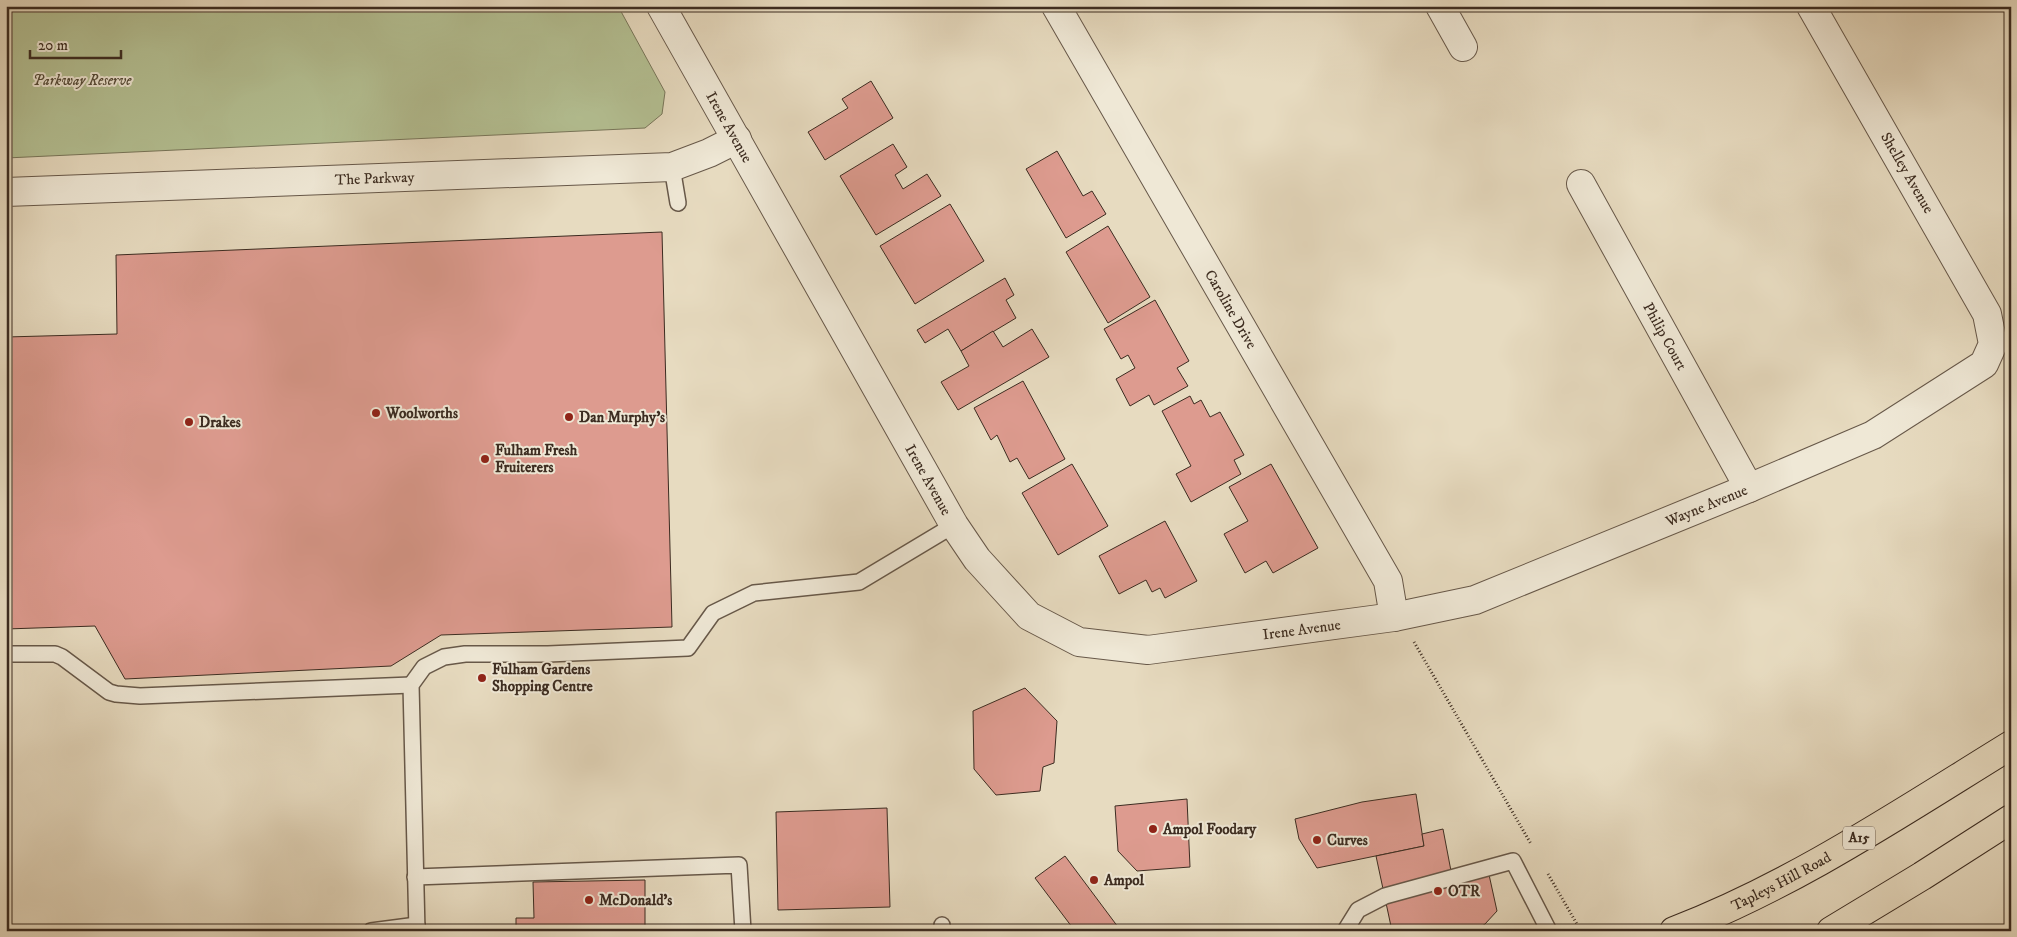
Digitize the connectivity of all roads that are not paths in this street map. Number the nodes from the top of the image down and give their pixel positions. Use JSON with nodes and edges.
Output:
{"nodes":[{"id":1,"x":661,"y":6,"type":"edge"},
{"id":2,"x":1056,"y":6,"type":"edge"},
{"id":3,"x":1440,"y":6,"type":"edge"},
{"id":4,"x":1811,"y":6,"type":"edge"},
{"id":5,"x":1463,"y":47,"type":"dead end"},
{"id":6,"x":738,"y":139,"type":"junction"},
{"id":7,"x":672,"y":167,"type":"junction"},
{"id":8,"x":1581,"y":184,"type":"dead end"},
{"id":9,"x":6,"y":192,"type":"edge"},
{"id":10,"x":678,"y":203,"type":"dead end"},
{"id":11,"x":1993,"y":344,"type":"joint"},
{"id":12,"x":1749,"y":488,"type":"junction"},
{"id":13,"x":954,"y":525,"type":"junction"},
{"id":14,"x":1394,"y":617,"type":"junction"},
{"id":15,"x":6,"y":654,"type":"edge"},
{"id":16,"x":411,"y":685,"type":"junction"},
{"id":17,"x":2011,"y":745,"type":"edge"},
{"id":18,"x":2011,"y":819,"type":"edge"},
{"id":19,"x":415,"y":877,"type":"junction"},
{"id":20,"x":417,"y":928,"type":"edge"},
{"id":21,"x":371,"y":931,"type":"edge"},
{"id":22,"x":743,"y":931,"type":"edge"},
{"id":23,"x":1345,"y":931,"type":"edge"},
{"id":24,"x":1549,"y":931,"type":"edge"},
{"id":25,"x":1674,"y":931,"type":"edge"},
{"id":26,"x":1831,"y":931,"type":"edge"}],
"edges":[{"from":1,"to":6,"type":"street","name":"Irene Avenue"},
{"from":2,"to":14,"type":"street","name":"Caroline Drive"},
{"from":3,"to":5,"type":"street"},
{"from":4,"to":11,"type":"street","name":"Shelley Avenue"},
{"from":6,"to":7,"type":"street","name":"The Parkway"},
{"from":6,"to":13,"type":"street","name":"Irene Avenue"},
{"from":7,"to":9,"type":"street","name":"The Parkway"},
{"from":7,"to":10,"type":"lane"},
{"from":8,"to":12,"type":"street","name":"Philip Court"},
{"from":11,"to":12,"type":"street","name":"Wayne Avenue"},
{"from":12,"to":14,"type":"street","name":"Wayne Avenue"},
{"from":13,"to":14,"type":"street","name":"Irene Avenue"},
{"from":13,"to":16,"type":"lane"},
{"from":15,"to":16,"type":"lane"},
{"from":16,"to":19,"type":"lane"},
{"from":17,"to":25,"type":"main road","name":"Tapleys Hill Road","number":"A15"},
{"from":18,"to":26,"type":"main road"},
{"from":19,"to":20,"type":"lane"},
{"from":19,"to":22,"type":"lane"},
{"from":20,"to":21,"type":"lane"},
{"from":23,"to":24,"type":"lane"}]}
